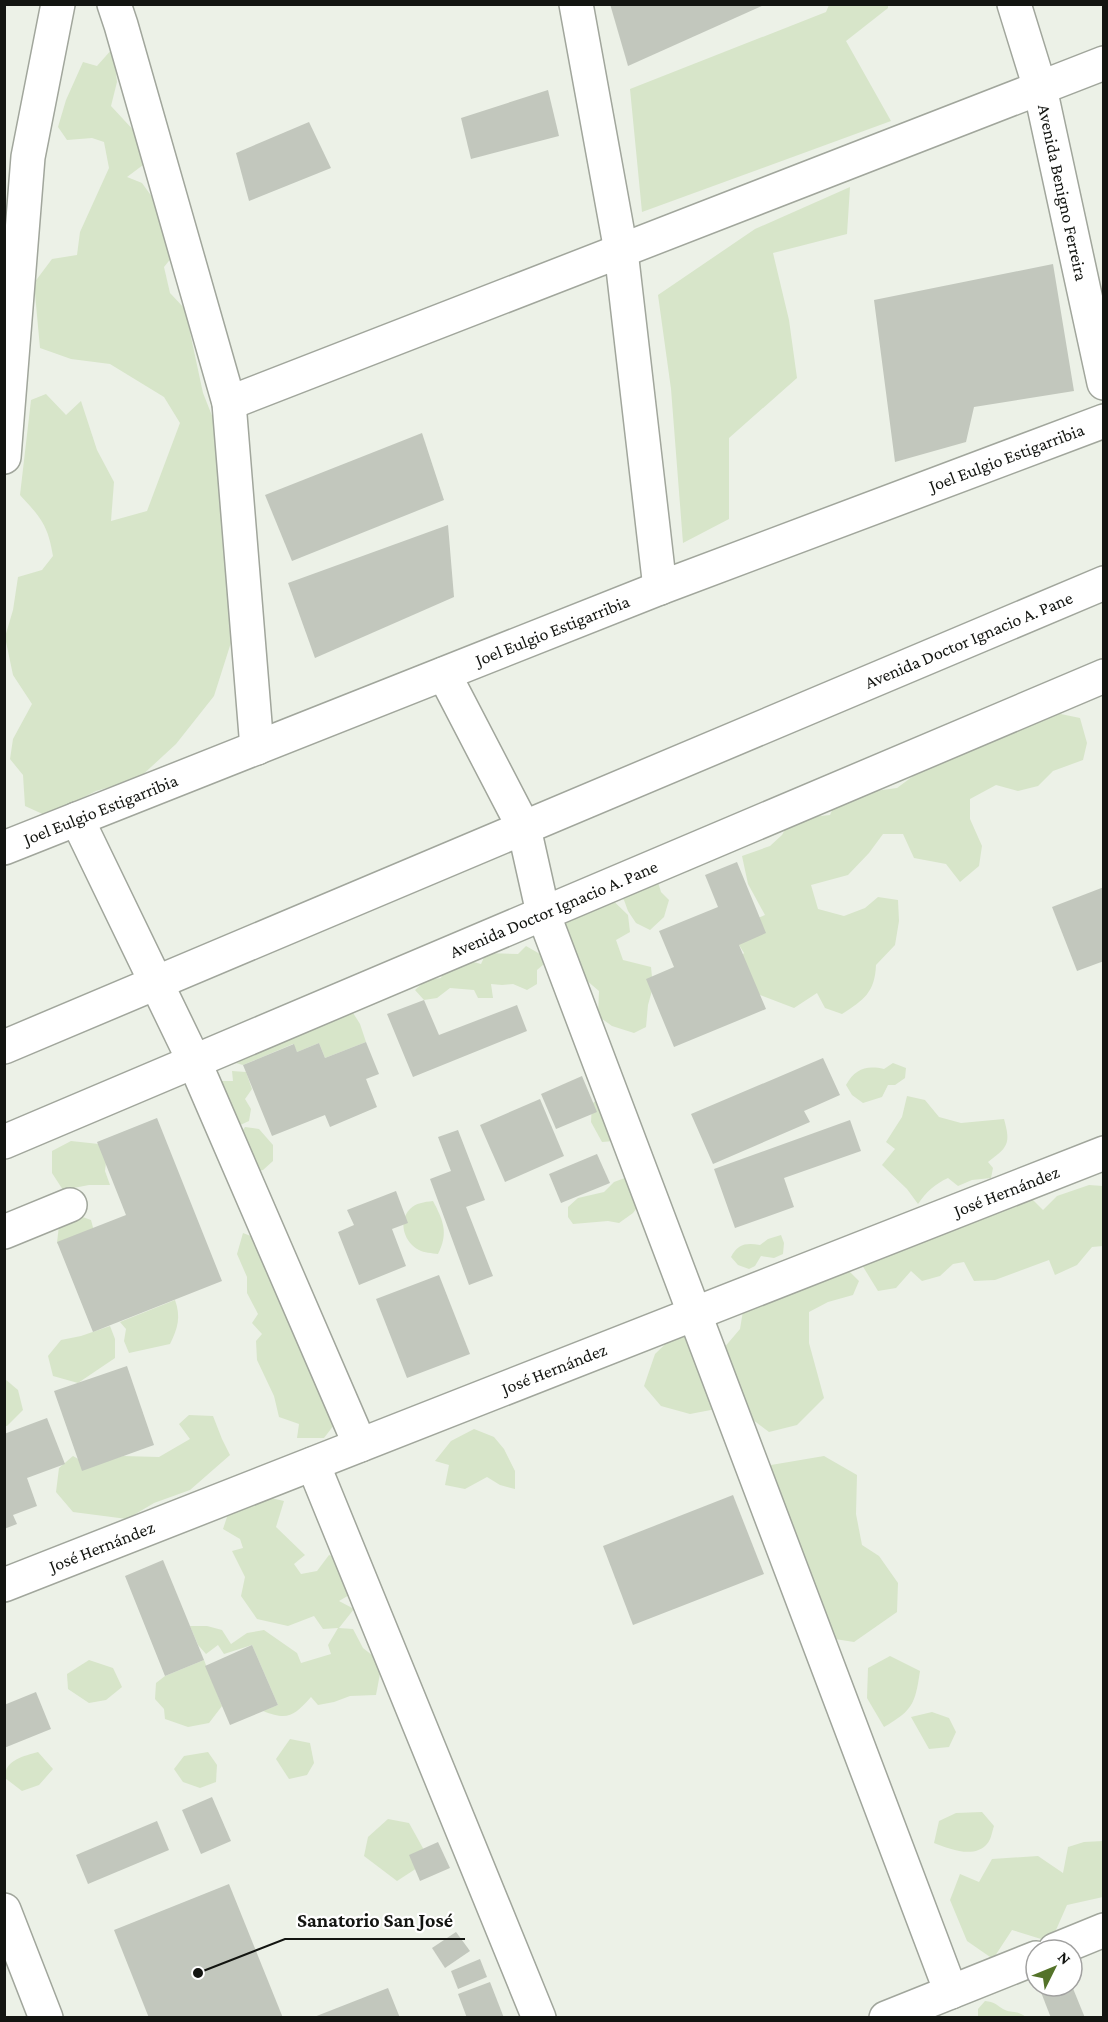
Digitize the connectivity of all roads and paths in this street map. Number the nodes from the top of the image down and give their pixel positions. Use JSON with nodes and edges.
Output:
{"nodes":[{"id":1,"x":58,"y":4,"type":"edge"},
{"id":2,"x":114,"y":4,"type":"edge"},
{"id":3,"x":576,"y":4,"type":"edge"},
{"id":4,"x":1014,"y":4,"type":"edge"},
{"id":5,"x":1104,"y":63,"type":"edge"},
{"id":6,"x":1040,"y":88,"type":"junction"},
{"id":7,"x":621,"y":251,"type":"junction"},
{"id":8,"x":1104,"y":383,"type":"edge"},
{"id":9,"x":228,"y":403,"type":"junction"},
{"id":10,"x":1104,"y":421,"type":"edge"},
{"id":11,"x":4,"y":457,"type":"edge"},
{"id":12,"x":1104,"y":583,"type":"edge"},
{"id":13,"x":660,"y":588,"type":"junction"},
{"id":14,"x":444,"y":674,"type":"junction"},
{"id":15,"x":1104,"y":676,"type":"edge"},
{"id":16,"x":257,"y":748,"type":"junction"},
{"id":17,"x":77,"y":819,"type":"junction"},
{"id":18,"x":524,"y":828,"type":"junction"},
{"id":19,"x":4,"y":848,"type":"edge"},
{"id":20,"x":543,"y":913,"type":"junction"},
{"id":21,"x":157,"y":983,"type":"junction"},
{"id":22,"x":4,"y":1047,"type":"edge"},
{"id":23,"x":194,"y":1061,"type":"junction"},
{"id":24,"x":4,"y":1142,"type":"edge"},
{"id":25,"x":1104,"y":1153,"type":"edge"},
{"id":26,"x":70,"y":1205,"type":"dead end"},
{"id":27,"x":4,"y":1232,"type":"edge"},
{"id":28,"x":695,"y":1314,"type":"junction"},
{"id":29,"x":360,"y":1445,"type":"junction"},
{"id":30,"x":313,"y":1464,"type":"junction"},
{"id":31,"x":4,"y":1585,"type":"edge"},
{"id":32,"x":4,"y":1910,"type":"edge"},
{"id":33,"x":1104,"y":1930,"type":"edge"},
{"id":34,"x":1084,"y":1938,"type":"edge"},
{"id":35,"x":1024,"y":1963,"type":"edge"},
{"id":36,"x":951,"y":1992,"type":"junction"},
{"id":37,"x":46,"y":2018,"type":"edge"},
{"id":38,"x":539,"y":2018,"type":"edge"},
{"id":39,"x":886,"y":2018,"type":"edge"}],
"edges":[{"from":1,"to":11,"type":"street"},
{"from":2,"to":9,"type":"street"},
{"from":3,"to":7,"type":"street"},
{"from":4,"to":6,"type":"street","name":"Avenida Benigno Ferreira"},
{"from":5,"to":6,"type":"street"},
{"from":6,"to":7,"type":"street"},
{"from":6,"to":8,"type":"street","name":"Avenida Benigno Ferreira"},
{"from":7,"to":9,"type":"street"},
{"from":7,"to":13,"type":"street"},
{"from":9,"to":16,"type":"street"},
{"from":10,"to":13,"type":"street","name":"Joel Eulgio Estigarribia"},
{"from":12,"to":18,"type":"street","name":"Avenida Doctor Ignacio A. Pane"},
{"from":13,"to":14,"type":"street","name":"Joel Eulgio Estigarribia"},
{"from":14,"to":16,"type":"street","name":"Joel Eulgio Estigarribia"},
{"from":14,"to":18,"type":"street"},
{"from":15,"to":20,"type":"street","name":"Avenida Doctor Ignacio A. Pane"},
{"from":16,"to":17,"type":"street","name":"Joel Eulgio Estigarribia"},
{"from":17,"to":19,"type":"street","name":"Joel Eulgio Estigarribia"},
{"from":17,"to":21,"type":"street"},
{"from":18,"to":20,"type":"street"},
{"from":18,"to":21,"type":"street","name":"Avenida Doctor Ignacio A. Pane"},
{"from":20,"to":23,"type":"street","name":"Avenida Doctor Ignacio A. Pane"},
{"from":20,"to":28,"type":"street"},
{"from":21,"to":22,"type":"street","name":"Avenida Doctor Ignacio A. Pane"},
{"from":21,"to":23,"type":"street"},
{"from":23,"to":24,"type":"street","name":"Avenida Doctor Ignacio A. Pane"},
{"from":23,"to":29,"type":"street"},
{"from":25,"to":28,"type":"street","name":"José Hernández"},
{"from":26,"to":27,"type":"street"},
{"from":28,"to":29,"type":"street","name":"José Hernández"},
{"from":28,"to":36,"type":"street"},
{"from":29,"to":30,"type":"street","name":"José Hernández"},
{"from":30,"to":31,"type":"street","name":"José Hernández"},
{"from":30,"to":38,"type":"street"},
{"from":32,"to":37,"type":"street"},
{"from":33,"to":34,"type":"street"},
{"from":35,"to":36,"type":"street"},
{"from":36,"to":39,"type":"street"}]}
